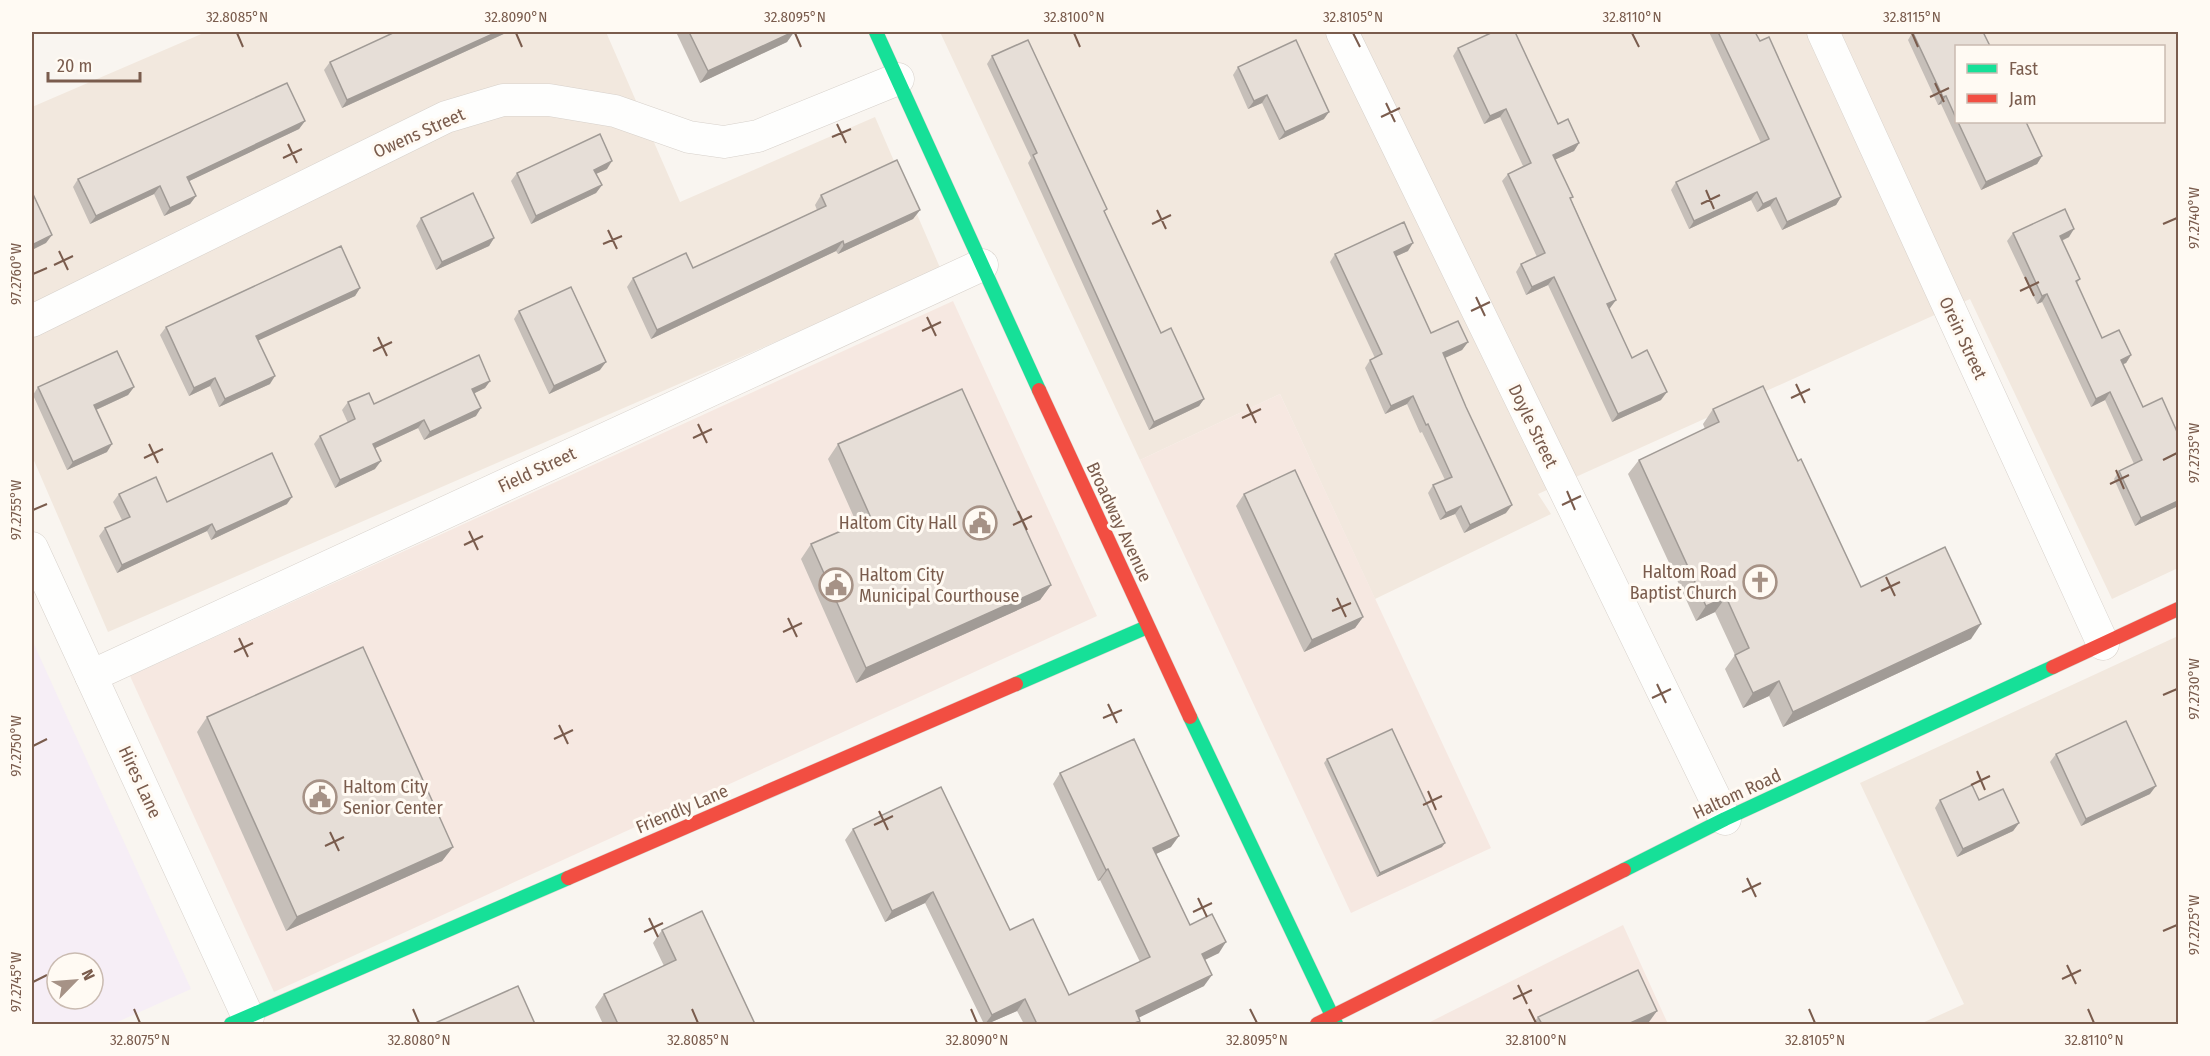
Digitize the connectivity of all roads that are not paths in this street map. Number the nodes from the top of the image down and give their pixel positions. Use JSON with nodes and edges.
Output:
{"nodes":[{"id":1,"x":876,"y":32,"type":"edge"},
{"id":2,"x":1342,"y":32,"type":"edge"},
{"id":3,"x":1823,"y":32,"type":"edge"},
{"id":4,"x":898,"y":79,"type":"junction"},
{"id":5,"x":982,"y":265,"type":"junction"},
{"id":6,"x":32,"y":321,"type":"edge"},
{"id":7,"x":32,"y":548,"type":"edge"},
{"id":8,"x":2178,"y":609,"type":"edge"},
{"id":9,"x":1147,"y":627,"type":"junction"},
{"id":10,"x":2103,"y":644,"type":"junction"},
{"id":11,"x":91,"y":676,"type":"junction"},
{"id":12,"x":1725,"y":819,"type":"junction"},
{"id":13,"x":239,"y":1021,"type":"edge"},
{"id":14,"x":1334,"y":1021,"type":"edge"},
{"id":15,"x":1317,"y":1024,"type":"edge"}],
"edges":[{"from":1,"to":4,"type":"main road","name":"Broadway Avenue"},
{"from":2,"to":12,"type":"street","name":"Doyle Street"},
{"from":3,"to":10,"type":"street","name":"Orein Street"},
{"from":4,"to":5,"type":"main road","name":"Broadway Avenue"},
{"from":4,"to":6,"type":"street","name":"Owens Street"},
{"from":5,"to":9,"type":"main road","name":"Broadway Avenue"},
{"from":5,"to":11,"type":"street","name":"Field Street"},
{"from":7,"to":11,"type":"street","name":"Hires Lane"},
{"from":8,"to":10,"type":"main road","name":"Haltom Road"},
{"from":9,"to":13,"type":"main road","name":"Friendly Lane"},
{"from":9,"to":14,"type":"main road","name":"Broadway Avenue"},
{"from":10,"to":12,"type":"main road","name":"Haltom Road"},
{"from":11,"to":13,"type":"street","name":"Hires Lane"},
{"from":12,"to":14,"type":"main road","name":"Haltom Road"},
{"from":14,"to":15,"type":"main road","name":"Haltom Road"}]}
